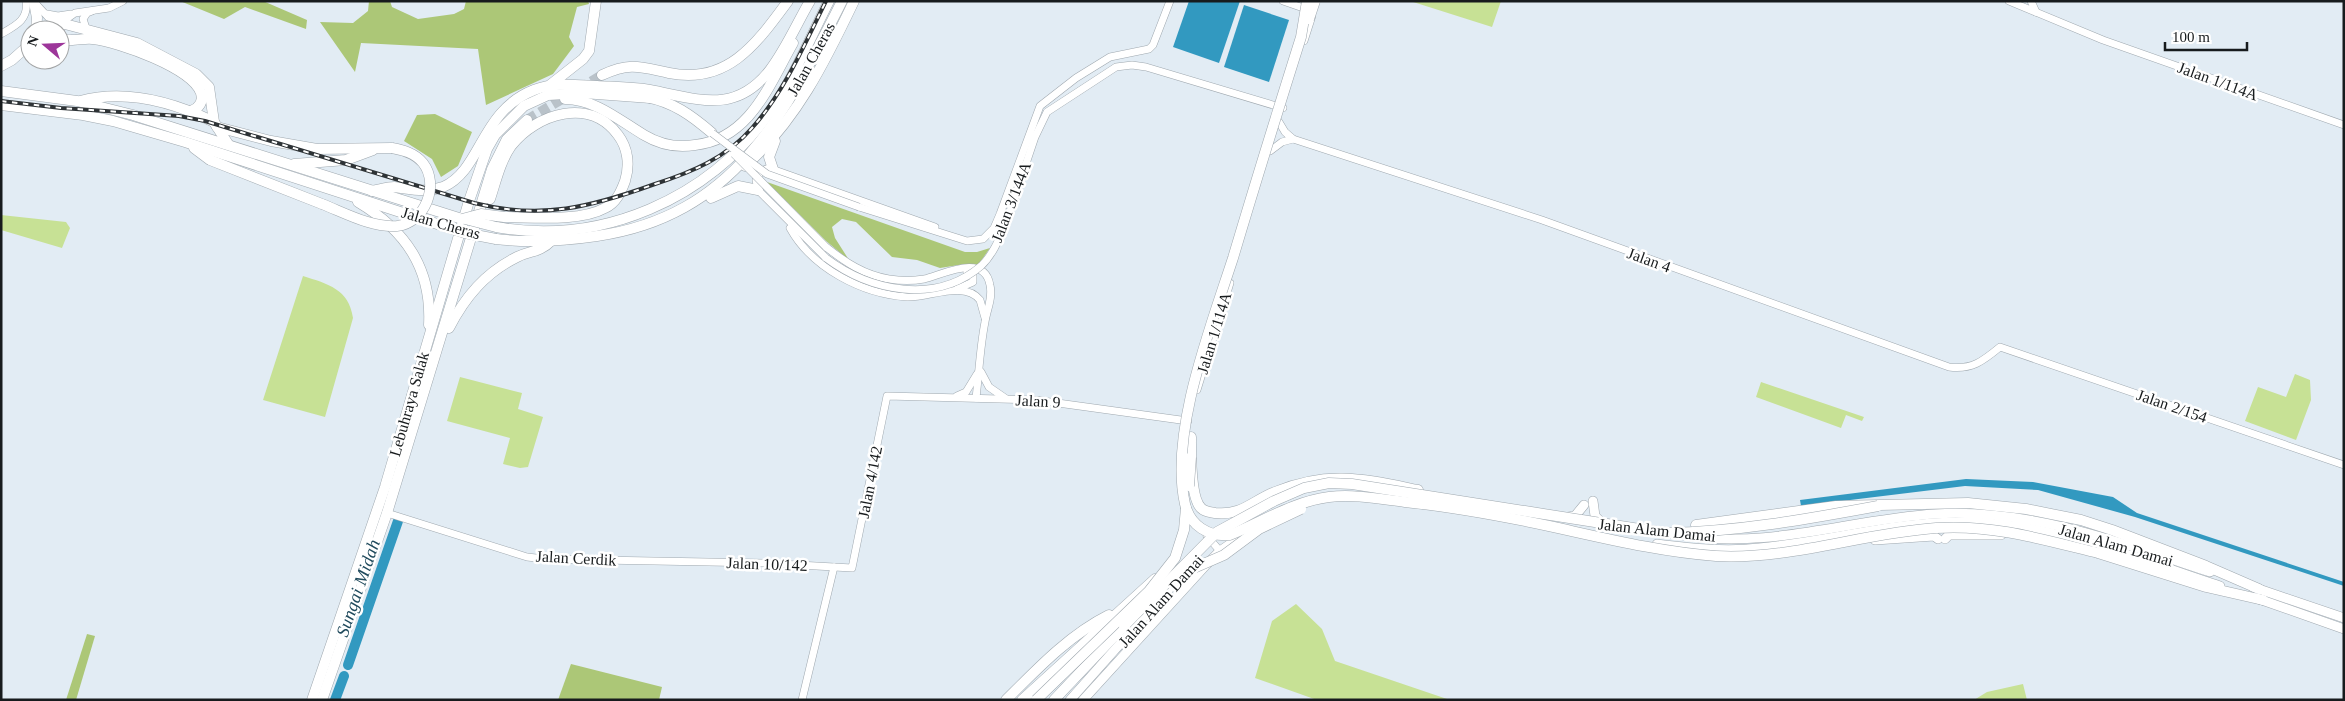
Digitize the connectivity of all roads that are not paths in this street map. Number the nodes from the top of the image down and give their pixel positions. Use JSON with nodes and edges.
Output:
{"nodes":[{"id":1,"x":123,"y":1,"type":"edge"},
{"id":2,"x":596,"y":1,"type":"edge"},
{"id":3,"x":788,"y":1,"type":"edge"},
{"id":4,"x":810,"y":1,"type":"edge"},
{"id":5,"x":815,"y":1,"type":"edge"},
{"id":6,"x":828,"y":1,"type":"edge"},
{"id":7,"x":842,"y":1,"type":"edge"},
{"id":8,"x":854,"y":1,"type":"edge"},
{"id":9,"x":1170,"y":1,"type":"edge"},
{"id":10,"x":1283,"y":1,"type":"edge"},
{"id":11,"x":1308,"y":1,"type":"edge"},
{"id":12,"x":2009,"y":1,"type":"edge"},
{"id":13,"x":2031,"y":1,"type":"edge"},
{"id":14,"x":29,"y":2,"type":"edge"},
{"id":15,"x":1315,"y":5,"type":"edge"},
{"id":16,"x":95,"y":10,"type":"junction"},
{"id":17,"x":42,"y":12,"type":"junction"},
{"id":18,"x":2036,"y":12,"type":"junction"},
{"id":19,"x":75,"y":13,"type":"junction"},
{"id":20,"x":34,"y":20,"type":"edge"},
{"id":21,"x":52,"y":20,"type":"edge"},
{"id":22,"x":68,"y":20,"type":"edge"},
{"id":23,"x":70,"y":27,"type":"edge"},
{"id":24,"x":86,"y":28,"type":"junction"},
{"id":25,"x":1,"y":34,"type":"edge"},
{"id":26,"x":1302,"y":36,"type":"junction"},
{"id":27,"x":70,"y":41,"type":"edge"},
{"id":28,"x":20,"y":53,"type":"edge"},
{"id":29,"x":1,"y":66,"type":"edge"},
{"id":30,"x":602,"y":75,"type":"tunnel mouth"},
{"id":31,"x":550,"y":85,"type":"junction"},
{"id":32,"x":601,"y":87,"type":"junction"},
{"id":33,"x":1,"y":91,"type":"edge"},
{"id":34,"x":650,"y":98,"type":"junction"},
{"id":35,"x":76,"y":101,"type":"junction"},
{"id":36,"x":1,"y":105,"type":"edge"},
{"id":37,"x":1283,"y":108,"type":"junction"},
{"id":38,"x":191,"y":111,"type":"junction"},
{"id":39,"x":514,"y":116,"type":"junction"},
{"id":40,"x":527,"y":120,"type":"tunnel mouth"},
{"id":41,"x":1279,"y":122,"type":"junction"},
{"id":42,"x":216,"y":124,"type":"junction"},
{"id":43,"x":2344,"y":125,"type":"edge"},
{"id":44,"x":783,"y":127,"type":"junction"},
{"id":45,"x":712,"y":133,"type":"junction"},
{"id":46,"x":244,"y":134,"type":"junction"},
{"id":47,"x":1293,"y":139,"type":"junction"},
{"id":48,"x":185,"y":142,"type":"junction"},
{"id":49,"x":228,"y":144,"type":"junction"},
{"id":50,"x":381,"y":147,"type":"junction"},
{"id":51,"x":1270,"y":151,"type":"junction"},
{"id":52,"x":291,"y":164,"type":"junction"},
{"id":53,"x":773,"y":169,"type":"junction"},
{"id":54,"x":719,"y":186,"type":"junction"},
{"id":55,"x":758,"y":190,"type":"junction"},
{"id":56,"x":372,"y":191,"type":"junction"},
{"id":57,"x":344,"y":193,"type":"junction"},
{"id":58,"x":689,"y":207,"type":"junction"},
{"id":59,"x":462,"y":219,"type":"junction"},
{"id":60,"x":786,"y":221,"type":"junction"},
{"id":61,"x":946,"y":233,"type":"junction"},
{"id":62,"x":551,"y":241,"type":"junction"},
{"id":63,"x":942,"y":273,"type":"junction"},
{"id":64,"x":458,"y":280,"type":"junction"},
{"id":65,"x":943,"y":292,"type":"junction"},
{"id":66,"x":985,"y":320,"type":"junction"},
{"id":67,"x":429,"y":338,"type":"junction"},
{"id":68,"x":2000,"y":347,"type":"joint"},
{"id":69,"x":436,"y":352,"type":"junction"},
{"id":70,"x":980,"y":369,"type":"junction"},
{"id":71,"x":887,"y":396,"type":"joint"},
{"id":72,"x":952,"y":398,"type":"junction"},
{"id":73,"x":976,"y":398,"type":"junction"},
{"id":74,"x":1007,"y":399,"type":"junction"},
{"id":75,"x":1188,"y":421,"type":"junction"},
{"id":76,"x":1191,"y":457,"type":"junction"},
{"id":77,"x":2344,"y":465,"type":"edge"},
{"id":78,"x":1594,"y":501,"type":"dead end"},
{"id":79,"x":1185,"y":505,"type":"junction"},
{"id":80,"x":1434,"y":505,"type":"junction"},
{"id":81,"x":1584,"y":505,"type":"dead end"},
{"id":82,"x":1878,"y":506,"type":"junction"},
{"id":83,"x":387,"y":513,"type":"junction"},
{"id":84,"x":1558,"y":518,"type":"junction"},
{"id":85,"x":1606,"y":526,"type":"junction"},
{"id":86,"x":2025,"y":528,"type":"junction"},
{"id":87,"x":1203,"y":530,"type":"junction"},
{"id":88,"x":1850,"y":533,"type":"junction"},
{"id":89,"x":1213,"y":543,"type":"junction"},
{"id":90,"x":1220,"y":551,"type":"junction"},
{"id":91,"x":1200,"y":556,"type":"junction"},
{"id":92,"x":682,"y":562,"type":"joint"},
{"id":93,"x":834,"y":566,"type":"junction"},
{"id":94,"x":852,"y":568,"type":"joint"},
{"id":95,"x":2259,"y":589,"type":"junction"},
{"id":96,"x":1149,"y":592,"type":"junction"},
{"id":97,"x":2263,"y":600,"type":"junction"},
{"id":98,"x":1121,"y":609,"type":"junction"},
{"id":99,"x":2344,"y":618,"type":"edge"},
{"id":100,"x":2344,"y":629,"type":"edge"},
{"id":101,"x":312,"y":700,"type":"edge"},
{"id":102,"x":322,"y":700,"type":"edge"},
{"id":103,"x":802,"y":700,"type":"edge"},
{"id":104,"x":1006,"y":700,"type":"edge"},
{"id":105,"x":1022,"y":700,"type":"edge"},
{"id":106,"x":1036,"y":700,"type":"edge"},
{"id":107,"x":1054,"y":700,"type":"edge"},
{"id":108,"x":1070,"y":700,"type":"edge"},
{"id":109,"x":1083,"y":700,"type":"edge"}],
"edges":[{"from":1,"to":16,"type":"street"},
{"from":2,"to":31,"type":"highway"},
{"from":3,"to":30,"type":"highway"},
{"from":4,"to":32,"type":"highway"},
{"from":5,"to":39,"type":"highway"},
{"from":6,"to":59,"type":"highway","name":"Jalan Cheras","bridge":true},
{"from":7,"to":54,"type":"highway","name":"Jalan Cheras"},
{"from":8,"to":44,"type":"highway"},
{"from":9,"to":61,"type":"street","name":"Jalan 3/144A"},
{"from":10,"to":15,"type":"street"},
{"from":11,"to":26,"type":"highway","bridge":true},
{"from":11,"to":79,"type":"highway","bridge":true},
{"from":12,"to":18,"type":"street","name":"Jalan 1/114A"},
{"from":13,"to":18,"type":"street"},
{"from":14,"to":17,"type":"street"},
{"from":14,"to":20,"type":"highway"},
{"from":14,"to":25,"type":"street"},
{"from":15,"to":26,"type":"highway","bridge":true},
{"from":15,"to":37,"type":"street","name":"Jalan 1/114A"},
{"from":16,"to":19,"type":"street"},
{"from":16,"to":24,"type":"street"},
{"from":17,"to":19,"type":"street"},
{"from":17,"to":21,"type":"street"},
{"from":18,"to":43,"type":"street","name":"Jalan 1/114A"},
{"from":19,"to":22,"type":"street"},
{"from":23,"to":24,"type":"highway"},
{"from":24,"to":42,"type":"highway"},
{"from":26,"to":76,"type":"highway","bridge":true},
{"from":27,"to":38,"type":"highway"},
{"from":28,"to":29,"type":"highway"},
{"from":31,"to":32,"type":"highway"},
{"from":31,"to":56,"type":"highway"},
{"from":32,"to":34,"type":"highway"},
{"from":33,"to":35,"type":"highway","name":"Jalan Cheras"},
{"from":34,"to":39,"type":"highway","name":"Lebuhraya Salak"},
{"from":34,"to":45,"type":"highway"},
{"from":35,"to":38,"type":"highway"},
{"from":35,"to":49,"type":"highway","name":"Jalan Cheras"},
{"from":36,"to":48,"type":"highway","name":"Jalan Cheras"},
{"from":37,"to":41,"type":"street","name":"Jalan 1/114A"},
{"from":37,"to":60,"type":"street","name":"Jalan 3/144A","bridge":true},
{"from":38,"to":42,"type":"highway"},
{"from":39,"to":67,"type":"highway","name":"Lebuhraya Salak"},
{"from":40,"to":64,"type":"highway","name":"Lebuhraya Salak"},
{"from":41,"to":47,"type":"street"},
{"from":41,"to":51,"type":"street","name":"Jalan 1/114A"},
{"from":42,"to":46,"type":"highway"},
{"from":42,"to":49,"type":"highway"},
{"from":44,"to":53,"type":"highway"},
{"from":44,"to":54,"type":"highway"},
{"from":45,"to":61,"type":"street","name":"Jalan 3/144A","bridge":true},
{"from":45,"to":63,"type":"street","bridge":true},
{"from":46,"to":49,"type":"highway"},
{"from":46,"to":50,"type":"highway"},
{"from":47,"to":51,"type":"street"},
{"from":47,"to":68,"type":"street","name":"Jalan 4"},
{"from":48,"to":50,"type":"highway","bridge":true},
{"from":48,"to":57,"type":"highway","name":"Jalan Cheras"},
{"from":49,"to":52,"type":"highway","name":"Jalan Cheras"},
{"from":50,"to":52,"type":"highway"},
{"from":51,"to":75,"type":"street","name":"Jalan 1/114A"},
{"from":52,"to":56,"type":"highway","name":"Jalan Cheras"},
{"from":53,"to":55,"type":"street"},
{"from":53,"to":61,"type":"street","name":"Jalan 3/144A"},
{"from":54,"to":58,"type":"highway","name":"Jalan Cheras"},
{"from":55,"to":58,"type":"highway"},
{"from":55,"to":60,"type":"street","name":"Jalan 3/144A"},
{"from":56,"to":59,"type":"highway","name":"Jalan Cheras"},
{"from":57,"to":62,"type":"highway","name":"Jalan Cheras","bridge":true},
{"from":57,"to":67,"type":"highway"},
{"from":58,"to":62,"type":"highway","name":"Jalan Cheras"},
{"from":59,"to":64,"type":"highway","bridge":true},
{"from":60,"to":65,"type":"street"},
{"from":62,"to":69,"type":"highway"},
{"from":63,"to":65,"type":"street"},
{"from":63,"to":66,"type":"street"},
{"from":64,"to":69,"type":"highway","name":"Lebuhraya Salak"},
{"from":65,"to":66,"type":"street"},
{"from":66,"to":70,"type":"street"},
{"from":67,"to":101,"type":"highway","name":"Lebuhraya Salak"},
{"from":68,"to":77,"type":"street","name":"Jalan 2/154"},
{"from":69,"to":83,"type":"highway","name":"Lebuhraya Salak"},
{"from":70,"to":72,"type":"street"},
{"from":70,"to":73,"type":"street"},
{"from":70,"to":74,"type":"street"},
{"from":71,"to":72,"type":"street","name":"Jalan 9"},
{"from":71,"to":94,"type":"street","name":"Jalan 4/142"},
{"from":72,"to":73,"type":"street","name":"Jalan 9"},
{"from":73,"to":74,"type":"street","name":"Jalan 9"},
{"from":74,"to":75,"type":"street","name":"Jalan 9"},
{"from":75,"to":87,"type":"street","name":"Jalan 1/114A"},
{"from":76,"to":82,"type":"highway","bridge":true},
{"from":76,"to":96,"type":"highway","bridge":true},
{"from":78,"to":85,"type":"main road"},
{"from":79,"to":80,"type":"highway","bridge":true},
{"from":79,"to":98,"type":"highway","bridge":true},
{"from":80,"to":96,"type":"highway","bridge":true},
{"from":80,"to":97,"type":"highway","bridge":true},
{"from":81,"to":84,"type":"main road"},
{"from":82,"to":95,"type":"highway"},
{"from":82,"to":107,"type":"highway","bridge":true},
{"from":83,"to":92,"type":"street","name":"Jalan Cerdik"},
{"from":83,"to":102,"type":"highway","name":"Lebuhraya Salak"},
{"from":84,"to":85,"type":"main road","name":"Jalan Alam Damai"},
{"from":84,"to":89,"type":"main road","name":"Jalan Alam Damai"},
{"from":85,"to":95,"type":"main road","name":"Jalan Alam Damai"},
{"from":86,"to":88,"type":"main road","name":"Jalan Alam Damai"},
{"from":86,"to":88,"type":"main road"},
{"from":86,"to":97,"type":"main road","name":"Jalan Alam Damai"},
{"from":87,"to":89,"type":"street","name":"Jalan 1/114A"},
{"from":87,"to":91,"type":"main road"},
{"from":88,"to":90,"type":"main road","name":"Jalan Alam Damai"},
{"from":89,"to":90,"type":"street","name":"Jalan 1/114A"},
{"from":89,"to":91,"type":"main road","name":"Jalan Alam Damai"},
{"from":90,"to":109,"type":"main road","name":"Jalan Alam Damai"},
{"from":91,"to":108,"type":"main road","name":"Jalan Alam Damai"},
{"from":92,"to":93,"type":"street","name":"Jalan 10/142"},
{"from":93,"to":94,"type":"street","name":"Jalan 10/142"},
{"from":93,"to":103,"type":"street"},
{"from":95,"to":99,"type":"main road","name":"Jalan Alam Damai"},
{"from":96,"to":106,"type":"highway","bridge":true},
{"from":97,"to":100,"type":"main road","name":"Jalan Alam Damai"},
{"from":98,"to":104,"type":"highway"},
{"from":98,"to":105,"type":"highway"}]}
